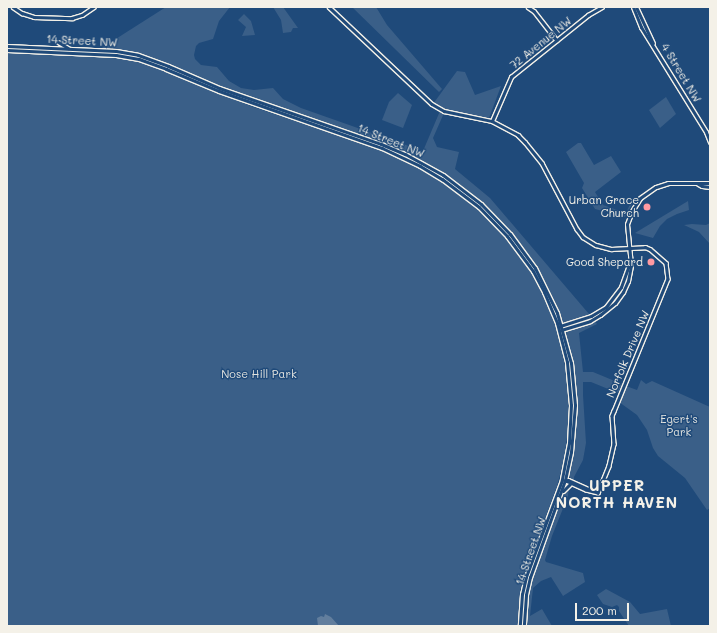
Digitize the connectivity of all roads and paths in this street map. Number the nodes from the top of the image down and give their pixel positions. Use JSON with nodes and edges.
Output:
{"nodes":[{"id":1,"x":13,"y":7,"type":"edge"},
{"id":2,"x":94,"y":7,"type":"edge"},
{"id":3,"x":329,"y":7,"type":"edge"},
{"id":4,"x":528,"y":7,"type":"edge"},
{"id":5,"x":602,"y":7,"type":"edge"},
{"id":6,"x":635,"y":7,"type":"edge"},
{"id":7,"x":557,"y":40,"type":"junction"},
{"id":8,"x":58,"y":42,"type":"dead end"},
{"id":9,"x":7,"y":46,"type":"edge"},
{"id":10,"x":70,"y":49,"type":"junction"},
{"id":11,"x":7,"y":50,"type":"edge"},
{"id":12,"x":492,"y":121,"type":"junction"},
{"id":13,"x":706,"y":132,"type":"junction"},
{"id":14,"x":710,"y":136,"type":"edge"},
{"id":15,"x":710,"y":142,"type":"edge"},
{"id":16,"x":710,"y":183,"type":"edge"},
{"id":17,"x":698,"y":184,"type":"junction"},
{"id":18,"x":710,"y":186,"type":"edge"},
{"id":19,"x":629,"y":249,"type":"junction"},
{"id":20,"x":630,"y":262,"type":"junction"},
{"id":21,"x":560,"y":321,"type":"junction"},
{"id":22,"x":571,"y":323,"type":"junction"},
{"id":23,"x":560,"y":328,"type":"junction"},
{"id":24,"x":568,"y":328,"type":"junction"},
{"id":25,"x":567,"y":346,"type":"junction"},
{"id":26,"x":564,"y":480,"type":"junction"},
{"id":27,"x":570,"y":484,"type":"junction"},
{"id":28,"x":590,"y":490,"type":"junction"},
{"id":29,"x":558,"y":499,"type":"junction"},
{"id":30,"x":520,"y":626,"type":"edge"},
{"id":31,"x":524,"y":626,"type":"edge"}],
"edges":[{"from":1,"to":2,"type":"street"},
{"from":3,"to":12,"type":"street","name":"Norfolk Drive NW"},
{"from":4,"to":7,"type":"street"},
{"from":5,"to":7,"type":"street","name":"72 Avenue NW"},
{"from":6,"to":13,"type":"main road","name":"4 Street NW"},
{"from":7,"to":12,"type":"street","name":"72 Avenue NW"},
{"from":8,"to":10,"type":"main road"},
{"from":9,"to":10,"type":"main road","name":"14 Street NW"},
{"from":10,"to":21,"type":"main road","name":"14 Street NW"},
{"from":11,"to":23,"type":"main road","name":"14 Street NW"},
{"from":12,"to":19,"type":"street","name":"Norfolk Drive NW"},
{"from":13,"to":14,"type":"main road","name":"4 Street NW"},
{"from":13,"to":15,"type":"main road","name":"4 Street NW"},
{"from":16,"to":17,"type":"main road"},
{"from":17,"to":18,"type":"main road"},
{"from":17,"to":19,"type":"main road"},
{"from":19,"to":20,"type":"main road"},
{"from":19,"to":28,"type":"street","name":"Norfolk Drive NW"},
{"from":20,"to":22,"type":"main road"},
{"from":20,"to":24,"type":"main road"},
{"from":21,"to":22,"type":"main road"},
{"from":21,"to":23,"type":"main road","name":"14 Street NW"},
{"from":22,"to":23,"type":"main road"},
{"from":23,"to":24,"type":"main road"},
{"from":23,"to":25,"type":"main road","name":"14 Street NW"},
{"from":23,"to":26,"type":"main road","name":"14 Street NW"},
{"from":24,"to":25,"type":"main road"},
{"from":25,"to":26,"type":"main road","name":"14 Street NW"},
{"from":26,"to":27,"type":"street"},
{"from":26,"to":28,"type":"street"},
{"from":26,"to":29,"type":"main road","name":"14 Street NW"},
{"from":26,"to":30,"type":"main road","name":"14 Street NW"},
{"from":27,"to":28,"type":"street"},
{"from":27,"to":29,"type":"main road"},
{"from":29,"to":31,"type":"main road","name":"14 Street NW"}]}
